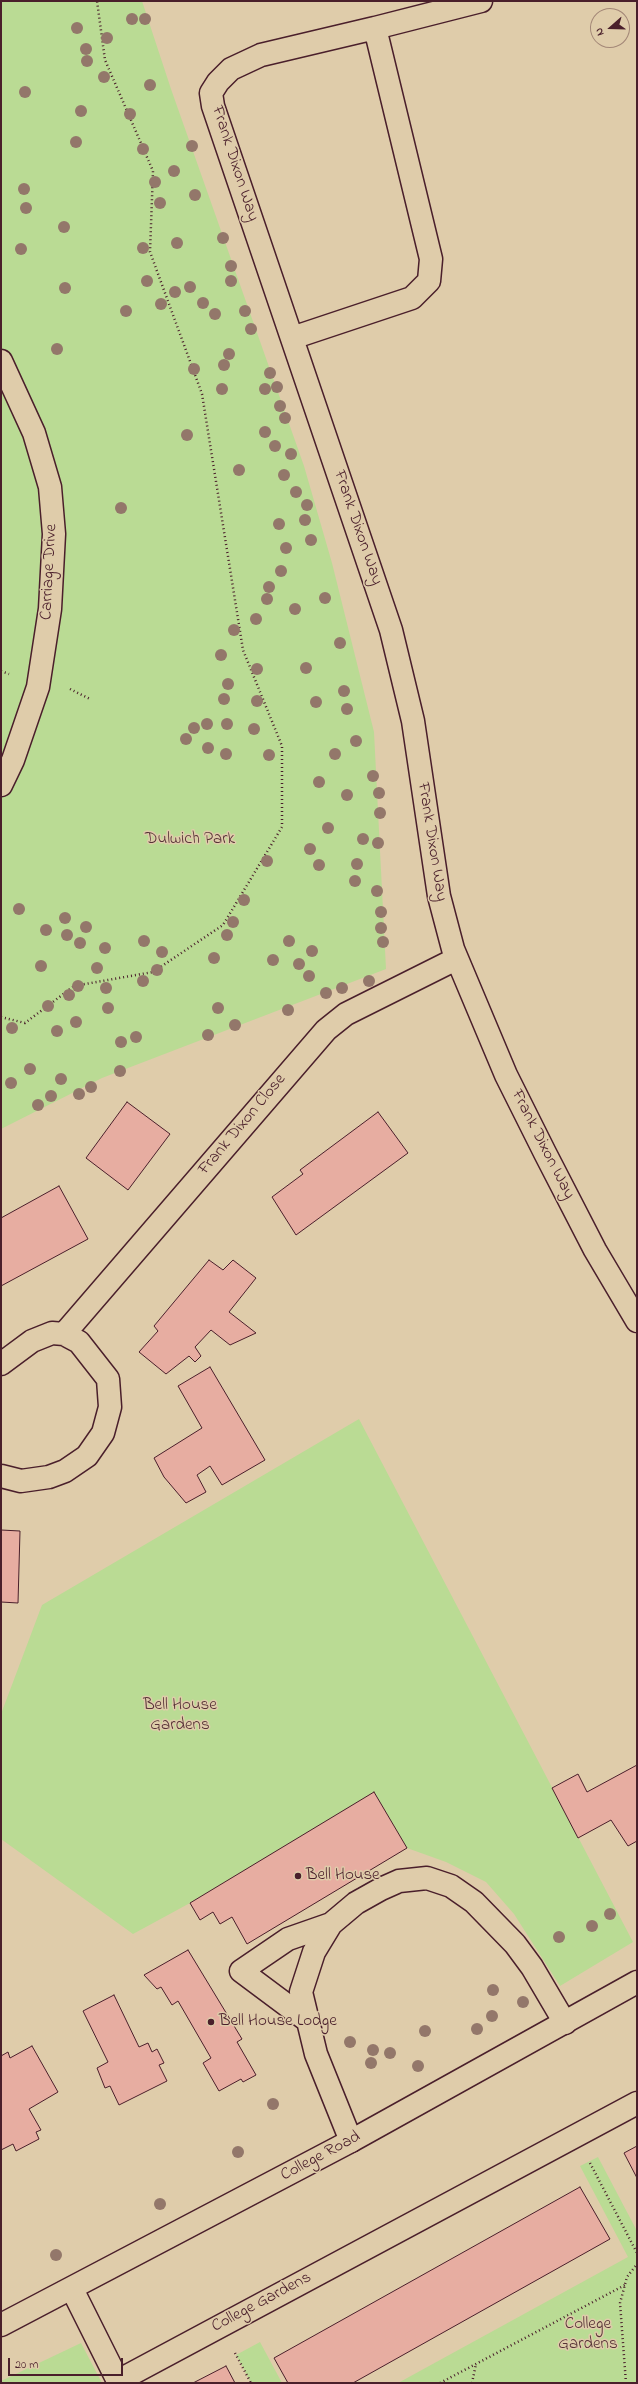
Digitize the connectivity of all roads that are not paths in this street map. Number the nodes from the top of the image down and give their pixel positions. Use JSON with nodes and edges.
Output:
{"nodes":[{"id":1,"x":481,"y":1,"type":"edge"},
{"id":2,"x":375,"y":28,"type":"junction"},
{"id":3,"x":292,"y":338,"type":"junction"},
{"id":4,"x":1,"y":361,"type":"edge"},
{"id":5,"x":1,"y":785,"type":"edge"},
{"id":6,"x":456,"y":959,"type":"junction"},
{"id":7,"x":637,"y":1321,"type":"edge"},
{"id":8,"x":64,"y":1334,"type":"junction"},
{"id":9,"x":1,"y":1364,"type":"edge"},
{"id":10,"x":1,"y":1476,"type":"edge"},
{"id":11,"x":331,"y":1924,"type":"junction"},
{"id":12,"x":636,"y":1984,"type":"edge"},
{"id":13,"x":308,"y":2021,"type":"junction"},
{"id":14,"x":565,"y":2023,"type":"junction"},
{"id":15,"x":637,"y":2103,"type":"edge"},
{"id":16,"x":351,"y":2141,"type":"junction"},
{"id":17,"x":72,"y":2289,"type":"junction"},
{"id":18,"x":1,"y":2325,"type":"edge"},
{"id":19,"x":118,"y":2382,"type":"edge"}],
"edges":[{"from":1,"to":2,"type":"street","name":"Frank Dixon Way"},
{"from":2,"to":3,"type":"street"},
{"from":2,"to":3,"type":"street","name":"Frank Dixon Way"},
{"from":3,"to":6,"type":"street","name":"Frank Dixon Way"},
{"from":4,"to":5,"type":"street","name":"Carriage Drive"},
{"from":6,"to":7,"type":"street","name":"Frank Dixon Way"},
{"from":6,"to":8,"type":"street","name":"Frank Dixon Close"},
{"from":8,"to":9,"type":"street"},
{"from":8,"to":10,"type":"street"},
{"from":11,"to":13,"type":"street"},
{"from":11,"to":13,"type":"street"},
{"from":11,"to":14,"type":"street"},
{"from":12,"to":14,"type":"street","name":"College Road"},
{"from":13,"to":16,"type":"street"},
{"from":14,"to":16,"type":"street","name":"College Road"},
{"from":15,"to":19,"type":"street","name":"College Gardens"},
{"from":16,"to":17,"type":"street","name":"College Road"},
{"from":17,"to":18,"type":"street","name":"College Road"},
{"from":17,"to":19,"type":"street","name":"College Gardens"}]}
